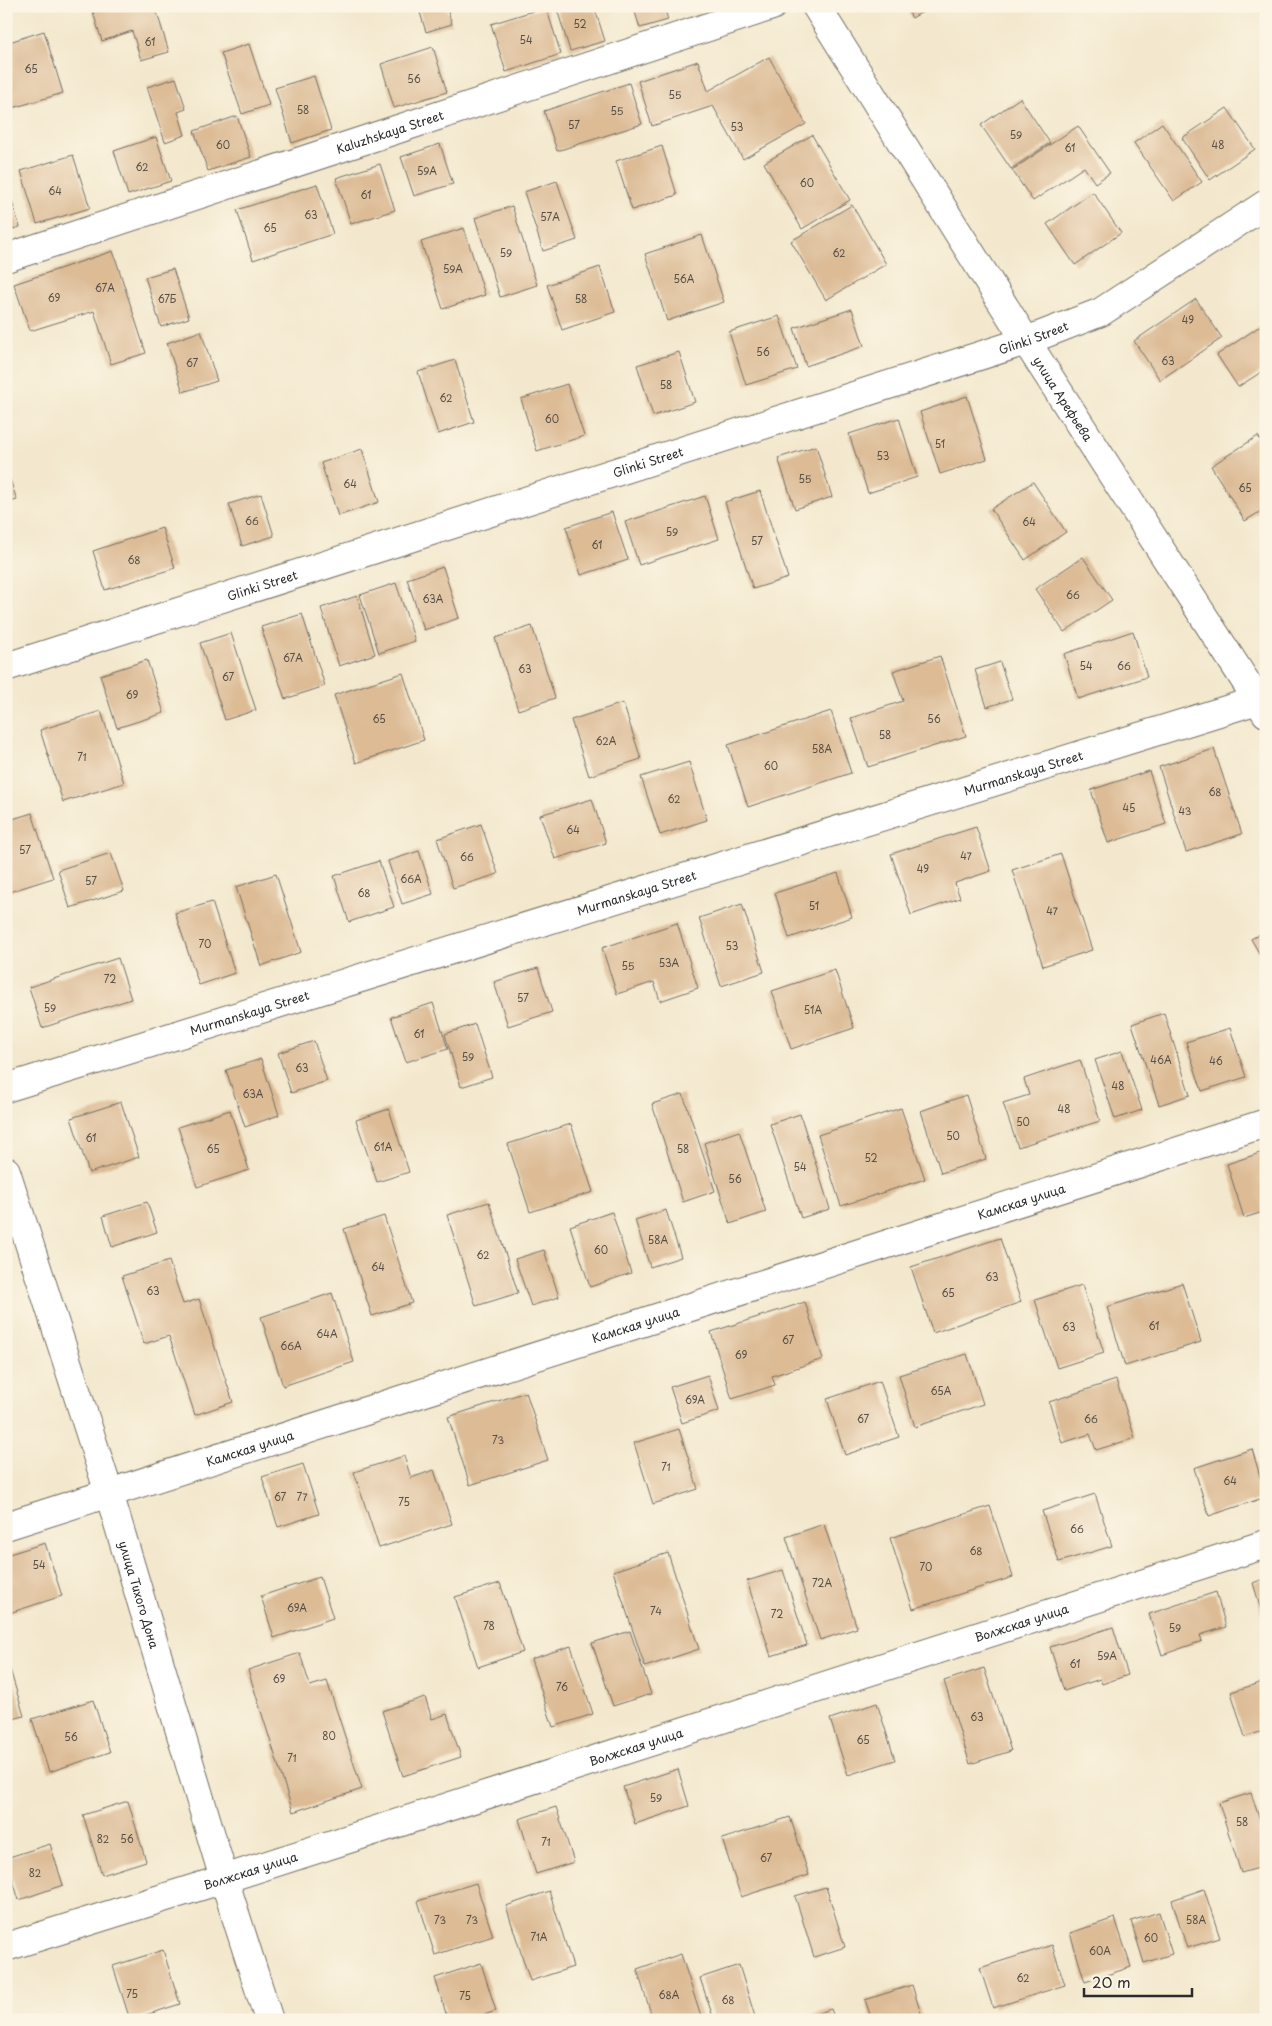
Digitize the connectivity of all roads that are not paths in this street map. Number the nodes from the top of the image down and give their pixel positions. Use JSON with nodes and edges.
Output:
{"nodes":[{"id":1,"x":772,"y":6,"type":"edge"},
{"id":2,"x":816,"y":6,"type":"edge"},
{"id":3,"x":1266,"y":204,"type":"edge"},
{"id":4,"x":6,"y":258,"type":"edge"},
{"id":5,"x":1026,"y":341,"type":"junction"},
{"id":6,"x":6,"y":667,"type":"edge"},
{"id":7,"x":1263,"y":703,"type":"edge"},
{"id":8,"x":6,"y":1088,"type":"edge"},
{"id":9,"x":1266,"y":1123,"type":"edge"},
{"id":10,"x":6,"y":1171,"type":"edge"},
{"id":11,"x":109,"y":1493,"type":"junction"},
{"id":12,"x":6,"y":1526,"type":"edge"},
{"id":13,"x":1266,"y":1544,"type":"edge"},
{"id":14,"x":224,"y":1879,"type":"junction"},
{"id":15,"x":6,"y":1946,"type":"edge"},
{"id":16,"x":269,"y":2020,"type":"edge"}],
"edges":[{"from":1,"to":4,"type":"street","name":"Kaluzhskaya Street"},
{"from":2,"to":5,"type":"street","name":"улица Арефьева"},
{"from":3,"to":5,"type":"street","name":"Glinki Street"},
{"from":5,"to":6,"type":"street","name":"Glinki Street"},
{"from":5,"to":7,"type":"street","name":"улица Арефьева"},
{"from":7,"to":8,"type":"street","name":"Murmanskaya Street"},
{"from":9,"to":11,"type":"street","name":"Камская улица"},
{"from":10,"to":11,"type":"street","name":"улица Тихого Дона"},
{"from":11,"to":12,"type":"street","name":"Камская улица"},
{"from":11,"to":14,"type":"street","name":"улица Тихого Дона"},
{"from":13,"to":14,"type":"street","name":"Волжская улица"},
{"from":14,"to":15,"type":"street","name":"Волжская улица"},
{"from":14,"to":16,"type":"street","name":"улица Тихого Дона"}]}
